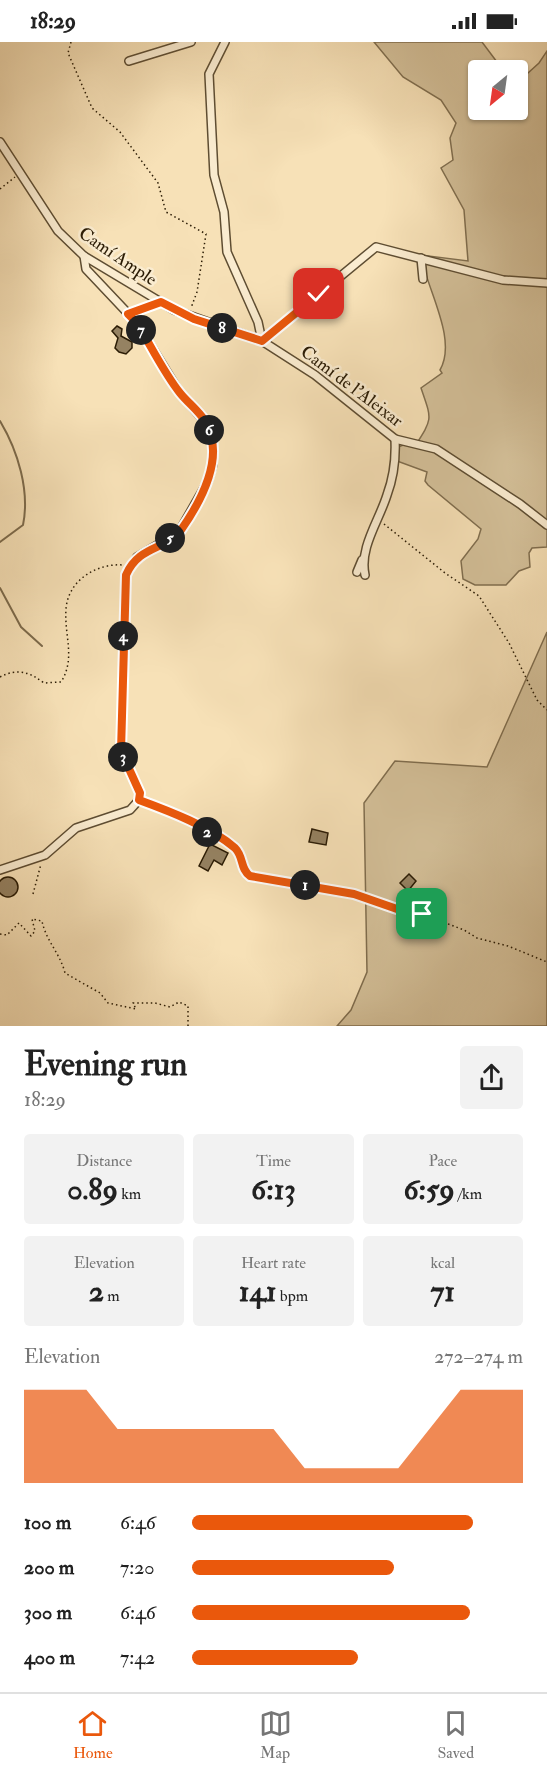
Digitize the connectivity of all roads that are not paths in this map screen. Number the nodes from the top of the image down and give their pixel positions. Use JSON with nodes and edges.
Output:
{"nodes":[{"id":1,"x":191,"y":42,"type":"edge"},
{"id":2,"x":225,"y":42,"type":"edge"},
{"id":3,"x":129,"y":61,"type":"dead end"},
{"id":4,"x":0,"y":142,"type":"edge"},
{"id":5,"x":84,"y":256,"type":"junction"},
{"id":6,"x":421,"y":258,"type":"junction"},
{"id":7,"x":423,"y":279,"type":"dead end"},
{"id":8,"x":547,"y":283,"type":"edge"},
{"id":9,"x":262,"y":341,"type":"junction"},
{"id":10,"x":395,"y":440,"type":"junction"},
{"id":11,"x":547,"y":525,"type":"edge"},
{"id":12,"x":361,"y":573,"type":"dead end"},
{"id":13,"x":0,"y":870,"type":"edge"}],
"edges":[{"from":1,"to":3,"type":"street"},
{"from":2,"to":9,"type":"street"},
{"from":4,"to":5,"type":"street","name":"Camí Ample"},
{"from":5,"to":9,"type":"street","name":"Camí Ample"},
{"from":5,"to":13,"type":"street"},
{"from":6,"to":7,"type":"street"},
{"from":6,"to":8,"type":"street"},
{"from":6,"to":9,"type":"street"},
{"from":9,"to":10,"type":"street","name":"Camí de l'Aleixar"},
{"from":10,"to":11,"type":"street","name":"Camí de l'Aleixar"},
{"from":10,"to":12,"type":"street"}]}
